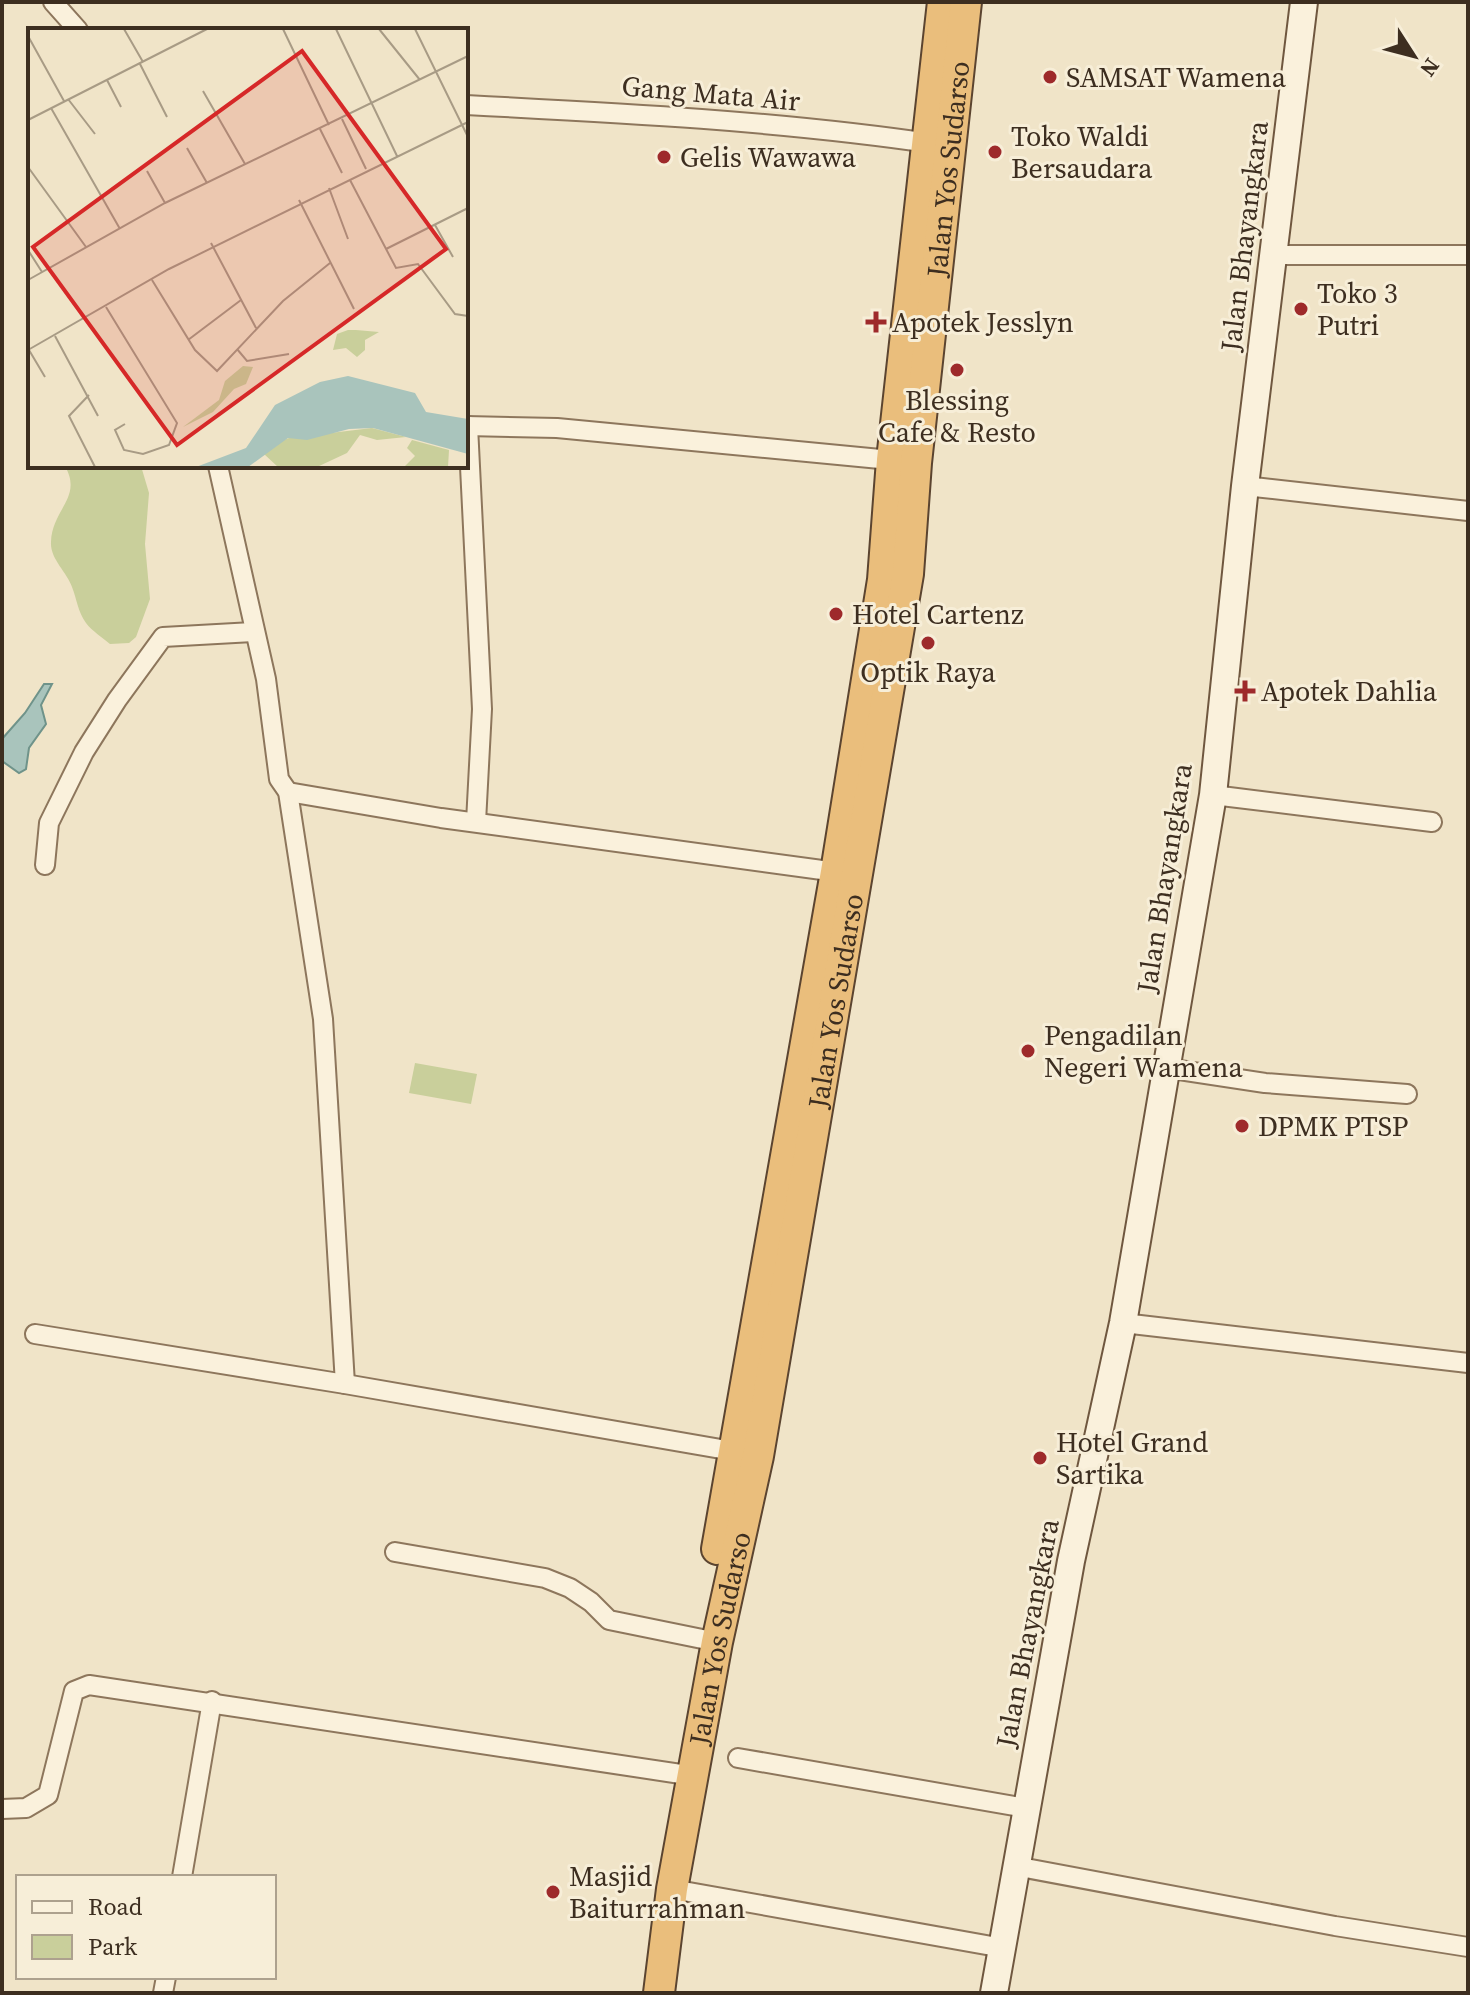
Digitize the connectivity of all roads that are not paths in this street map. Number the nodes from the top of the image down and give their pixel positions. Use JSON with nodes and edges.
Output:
{"nodes":[{"id":1,"x":53,"y":2,"type":"edge"},
{"id":2,"x":943,"y":2,"type":"edge"},
{"id":3,"x":966,"y":2,"type":"edge"},
{"id":4,"x":1304,"y":2,"type":"edge"},
{"id":5,"x":76,"y":28,"type":"edge"},
{"id":6,"x":468,"y":105,"type":"edge"},
{"id":7,"x":938,"y":145,"type":"junction"},
{"id":8,"x":1273,"y":255,"type":"junction"},
{"id":9,"x":1468,"y":255,"type":"edge"},
{"id":10,"x":468,"y":426,"type":"edge"},
{"id":11,"x":468,"y":445,"type":"edge"},
{"id":12,"x":904,"y":462,"type":"junction"},
{"id":13,"x":218,"y":468,"type":"edge"},
{"id":14,"x":1245,"y":486,"type":"junction"},
{"id":15,"x":1468,"y":511,"type":"edge"},
{"id":16,"x":253,"y":632,"type":"junction"},
{"id":17,"x":288,"y":792,"type":"junction"},
{"id":18,"x":1213,"y":795,"type":"junction"},
{"id":19,"x":476,"y":822,"type":"junction"},
{"id":20,"x":1432,"y":822,"type":"dead end"},
{"id":21,"x":45,"y":865,"type":"dead end"},
{"id":22,"x":847,"y":874,"type":"junction"},
{"id":23,"x":1166,"y":1068,"type":"junction"},
{"id":24,"x":1407,"y":1094,"type":"dead end"},
{"id":25,"x":1123,"y":1323,"type":"junction"},
{"id":26,"x":35,"y":1334,"type":"dead end"},
{"id":27,"x":1468,"y":1363,"type":"edge"},
{"id":28,"x":345,"y":1384,"type":"junction"},
{"id":29,"x":747,"y":1454,"type":"junction"},
{"id":30,"x":395,"y":1552,"type":"dead end"},
{"id":31,"x":709,"y":1641,"type":"junction"},
{"id":32,"x":212,"y":1701,"type":"junction"},
{"id":33,"x":738,"y":1758,"type":"dead end"},
{"id":34,"x":686,"y":1774,"type":"junction"},
{"id":35,"x":1026,"y":1808,"type":"junction"},
{"id":36,"x":2,"y":1809,"type":"edge"},
{"id":37,"x":1015,"y":1866,"type":"junction"},
{"id":38,"x":182,"y":1875,"type":"edge"},
{"id":39,"x":672,"y":1889,"type":"junction"},
{"id":40,"x":1468,"y":1947,"type":"edge"},
{"id":41,"x":1003,"y":1948,"type":"junction"},
{"id":42,"x":644,"y":1993,"type":"edge"},
{"id":43,"x":659,"y":1993,"type":"edge"},
{"id":44,"x":994,"y":1993,"type":"edge"}],
"edges":[{"from":1,"to":5,"type":"street"},
{"from":2,"to":7,"type":"highway","name":"Jalan Yos Sudarso"},
{"from":3,"to":7,"type":"highway","name":"Jalan Yos Sudarso"},
{"from":4,"to":8,"type":"main road","name":"Jalan Bhayangkara"},
{"from":6,"to":7,"type":"street","name":"Gang Mata Air"},
{"from":7,"to":12,"type":"highway","name":"Jalan Yos Sudarso"},
{"from":8,"to":9,"type":"street"},
{"from":8,"to":14,"type":"main road","name":"Jalan Bhayangkara"},
{"from":10,"to":12,"type":"street"},
{"from":11,"to":19,"type":"street"},
{"from":12,"to":22,"type":"highway","name":"Jalan Yos Sudarso"},
{"from":13,"to":16,"type":"street"},
{"from":14,"to":15,"type":"street"},
{"from":14,"to":18,"type":"main road","name":"Jalan Bhayangkara"},
{"from":16,"to":17,"type":"street"},
{"from":16,"to":21,"type":"street"},
{"from":17,"to":19,"type":"street"},
{"from":17,"to":28,"type":"street"},
{"from":18,"to":20,"type":"street"},
{"from":18,"to":23,"type":"main road","name":"Jalan Bhayangkara"},
{"from":19,"to":22,"type":"street"},
{"from":22,"to":29,"type":"highway","name":"Jalan Yos Sudarso"},
{"from":23,"to":24,"type":"street"},
{"from":23,"to":25,"type":"main road","name":"Jalan Bhayangkara"},
{"from":25,"to":27,"type":"street"},
{"from":25,"to":35,"type":"main road","name":"Jalan Bhayangkara"},
{"from":26,"to":28,"type":"street"},
{"from":28,"to":29,"type":"street"},
{"from":29,"to":31,"type":"highway","name":"Jalan Yos Sudarso"},
{"from":30,"to":31,"type":"street"},
{"from":31,"to":34,"type":"highway","name":"Jalan Yos Sudarso"},
{"from":32,"to":34,"type":"street"},
{"from":32,"to":36,"type":"street"},
{"from":32,"to":38,"type":"street"},
{"from":33,"to":35,"type":"street"},
{"from":34,"to":39,"type":"highway","name":"Jalan Yos Sudarso"},
{"from":34,"to":42,"type":"highway","name":"Jalan Yos Sudarso"},
{"from":35,"to":37,"type":"main road","name":"Jalan Bhayangkara"},
{"from":37,"to":40,"type":"street"},
{"from":37,"to":41,"type":"main road","name":"Jalan Bhayangkara"},
{"from":39,"to":41,"type":"street"},
{"from":39,"to":43,"type":"highway","name":"Jalan Yos Sudarso"},
{"from":41,"to":44,"type":"main road","name":"Jalan Bhayangkara"}]}
